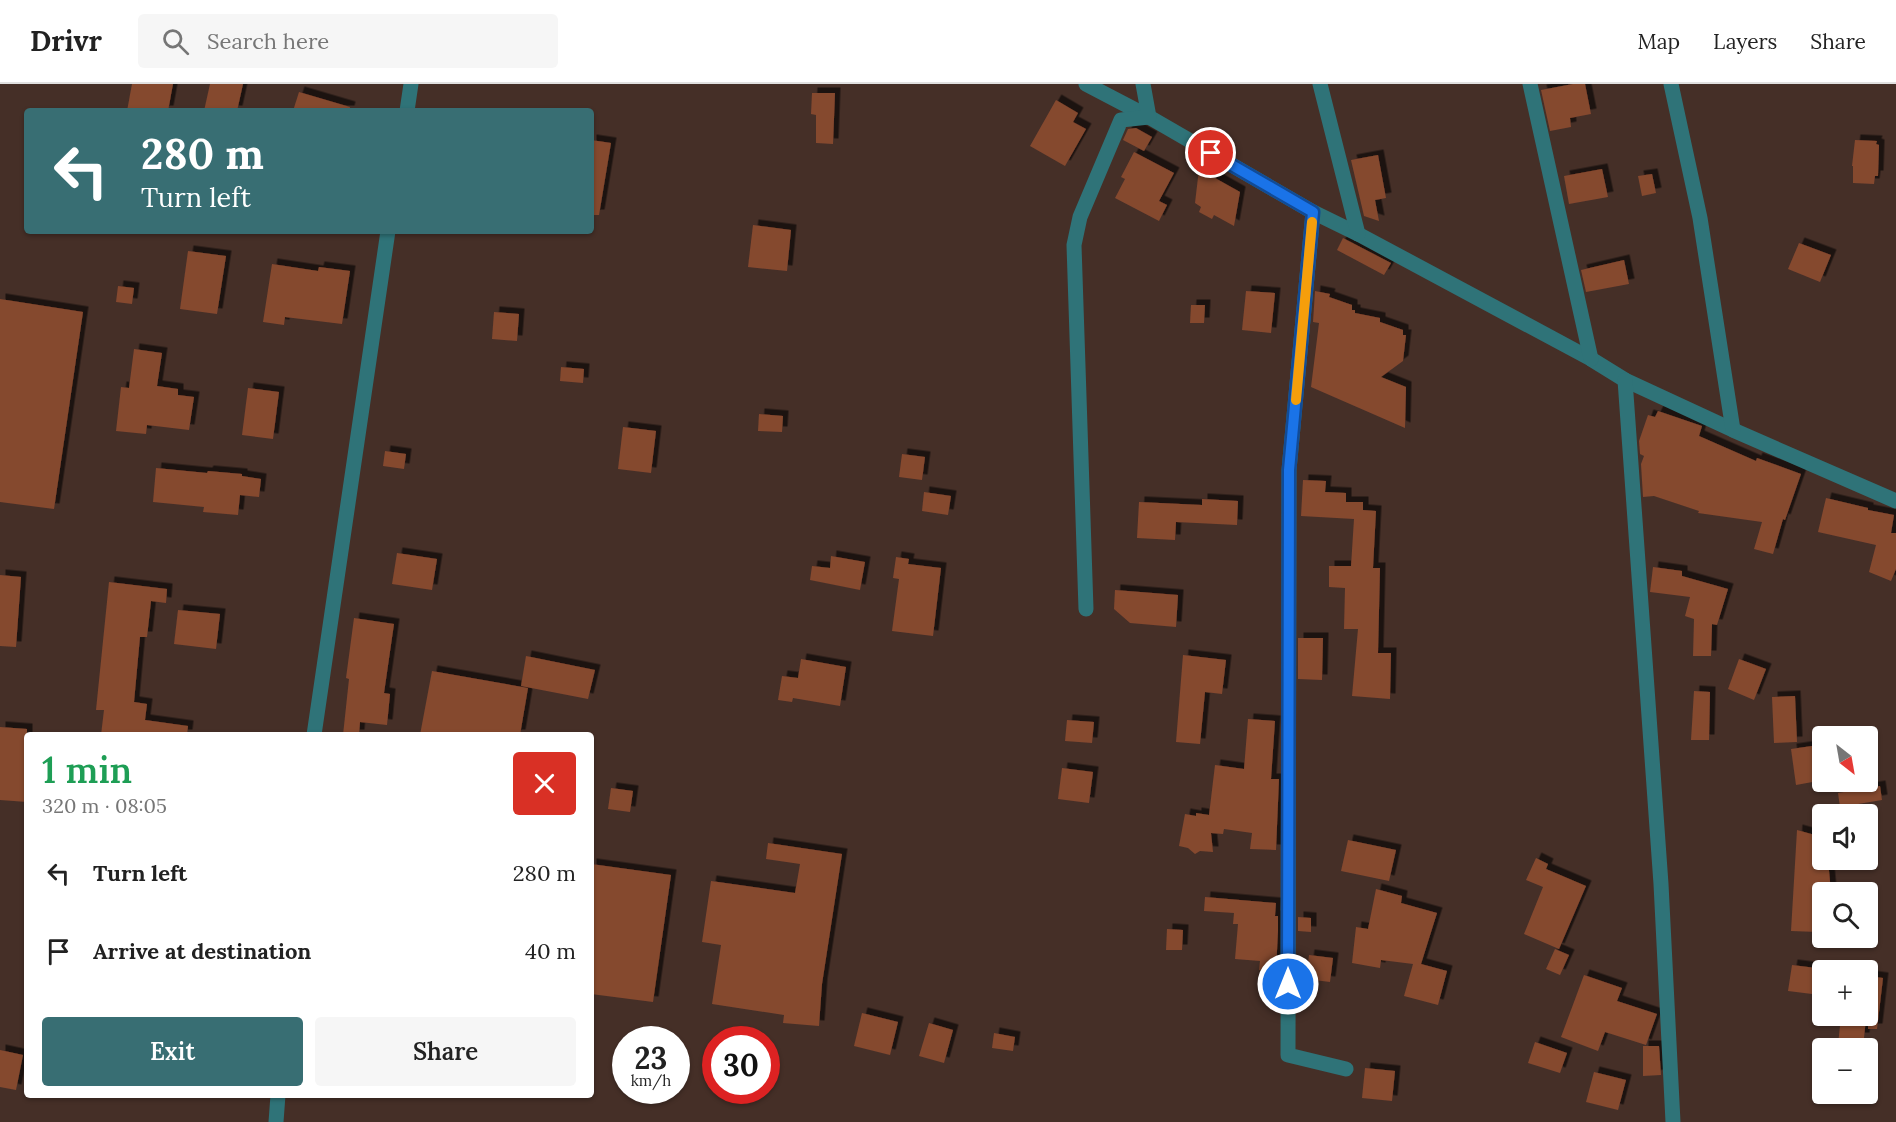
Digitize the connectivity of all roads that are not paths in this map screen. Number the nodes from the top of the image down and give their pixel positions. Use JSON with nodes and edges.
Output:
{"nodes":[{"id":1,"x":411,"y":84,"type":"edge"},
{"id":2,"x":1086,"y":84,"type":"edge"},
{"id":3,"x":1143,"y":84,"type":"edge"},
{"id":4,"x":1320,"y":84,"type":"edge"},
{"id":5,"x":1530,"y":84,"type":"edge"},
{"id":6,"x":1671,"y":84,"type":"edge"},
{"id":7,"x":407,"y":108,"type":"edge"},
{"id":8,"x":1149,"y":117,"type":"junction"},
{"id":9,"x":1313,"y":212,"type":"junction"},
{"id":10,"x":388,"y":234,"type":"edge"},
{"id":11,"x":1358,"y":234,"type":"junction"},
{"id":12,"x":1591,"y":359,"type":"junction"},
{"id":13,"x":1625,"y":380,"type":"junction"},
{"id":14,"x":1733,"y":430,"type":"junction"},
{"id":15,"x":1896,"y":501,"type":"edge"},
{"id":16,"x":1086,"y":609,"type":"dead end"},
{"id":17,"x":315,"y":732,"type":"edge"},
{"id":18,"x":1346,"y":1070,"type":"dead end"},
{"id":19,"x":278,"y":1098,"type":"edge"},
{"id":20,"x":276,"y":1122,"type":"edge"},
{"id":21,"x":1673,"y":1122,"type":"edge"}],
"edges":[{"from":1,"to":7,"type":"street"},
{"from":2,"to":8,"type":"street"},
{"from":3,"to":8,"type":"street"},
{"from":4,"to":11,"type":"street"},
{"from":5,"to":12,"type":"street"},
{"from":6,"to":14,"type":"street"},
{"from":8,"to":9,"type":"street"},
{"from":8,"to":16,"type":"street"},
{"from":9,"to":11,"type":"street"},
{"from":9,"to":18,"type":"street"},
{"from":10,"to":17,"type":"street"},
{"from":11,"to":12,"type":"street"},
{"from":12,"to":13,"type":"street"},
{"from":13,"to":14,"type":"street"},
{"from":13,"to":21,"type":"street"},
{"from":14,"to":15,"type":"street"},
{"from":19,"to":20,"type":"street"}]}
